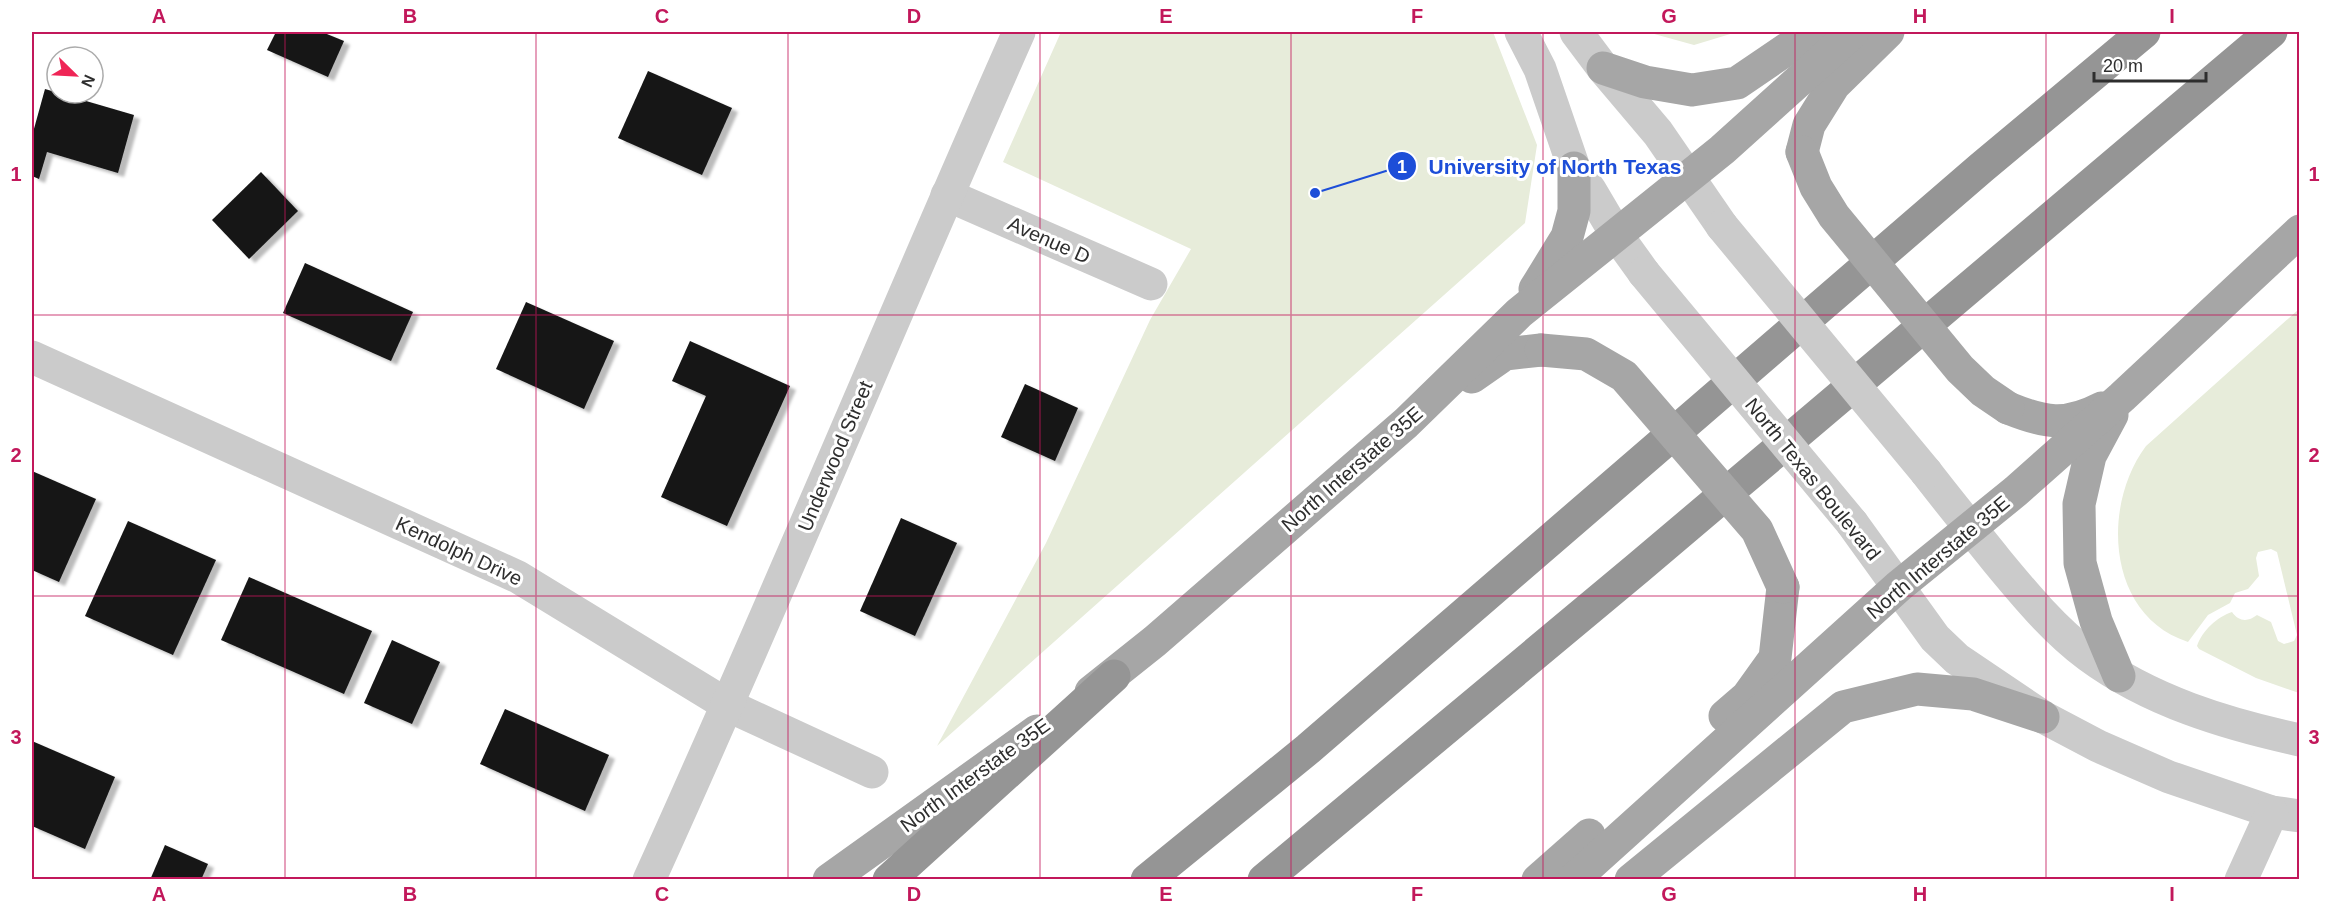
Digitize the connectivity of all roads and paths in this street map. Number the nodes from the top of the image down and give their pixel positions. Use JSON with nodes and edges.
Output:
{"nodes":[{"id":1,"x":1018,"y":32,"type":"edge"},
{"id":2,"x":1521,"y":32,"type":"edge"},
{"id":3,"x":1576,"y":32,"type":"edge"},
{"id":4,"x":1812,"y":32,"type":"edge"},
{"id":5,"x":1853,"y":32,"type":"edge"},
{"id":6,"x":1888,"y":32,"type":"edge"},
{"id":7,"x":2144,"y":32,"type":"edge"},
{"id":8,"x":2271,"y":32,"type":"edge"},
{"id":9,"x":1603,"y":68,"type":"junction"},
{"id":10,"x":1574,"y":168,"type":"junction"},
{"id":11,"x":1689,"y":177,"type":"junction"},
{"id":12,"x":946,"y":195,"type":"junction"},
{"id":13,"x":2300,"y":231,"type":"edge"},
{"id":14,"x":1616,"y":234,"type":"junction"},
{"id":15,"x":1151,"y":284,"type":"dead end"},
{"id":16,"x":1519,"y":313,"type":"junction"},
{"id":17,"x":32,"y":357,"type":"edge"},
{"id":18,"x":2122,"y":397,"type":"junction"},
{"id":19,"x":1406,"y":423,"type":"junction"},
{"id":20,"x":1970,"y":529,"type":"junction"},
{"id":21,"x":1899,"y":586,"type":"junction"},
{"id":22,"x":1114,"y":676,"type":"junction"},
{"id":23,"x":2119,"y":676,"type":"junction"},
{"id":24,"x":729,"y":706,"type":"junction"},
{"id":25,"x":2043,"y":717,"type":"junction"},
{"id":26,"x":2300,"y":740,"type":"edge"},
{"id":27,"x":872,"y":772,"type":"dead end"},
{"id":28,"x":2286,"y":814,"type":"edge"},
{"id":29,"x":649,"y":879,"type":"edge"},
{"id":30,"x":829,"y":879,"type":"edge"},
{"id":31,"x":889,"y":879,"type":"edge"},
{"id":32,"x":1147,"y":879,"type":"edge"},
{"id":33,"x":1264,"y":879,"type":"edge"},
{"id":34,"x":1538,"y":879,"type":"edge"},
{"id":35,"x":1573,"y":879,"type":"edge"},
{"id":36,"x":1631,"y":879,"type":"edge"},
{"id":37,"x":2241,"y":879,"type":"edge"}],
"edges":[{"from":1,"to":12,"type":"street","name":"Underwood Street"},
{"from":2,"to":10,"type":"street","name":"North Texas Boulevard"},
{"from":3,"to":9,"type":"street"},
{"from":4,"to":9,"type":"main road"},
{"from":5,"to":11,"type":"main road","name":"North Interstate 35E"},
{"from":6,"to":18,"type":"main road","bridge":true},
{"from":7,"to":32,"type":"highway"},
{"from":8,"to":33,"type":"highway"},
{"from":9,"to":11,"type":"street"},
{"from":10,"to":14,"type":"street","name":"North Texas Boulevard"},
{"from":10,"to":16,"type":"main road"},
{"from":11,"to":14,"type":"main road","name":"North Interstate 35E"},
{"from":11,"to":20,"type":"street","bridge":true},
{"from":12,"to":15,"type":"street","name":"Avenue D"},
{"from":12,"to":24,"type":"street","name":"Underwood Street"},
{"from":13,"to":18,"type":"main road","name":"North Interstate 35E"},
{"from":14,"to":16,"type":"main road","name":"North Interstate 35E"},
{"from":14,"to":21,"type":"street","name":"North Texas Boulevard","bridge":true},
{"from":16,"to":19,"type":"main road","name":"North Interstate 35E"},
{"from":17,"to":24,"type":"street","name":"Kendolph Drive"},
{"from":18,"to":20,"type":"main road","name":"North Interstate 35E"},
{"from":18,"to":23,"type":"main road"},
{"from":19,"to":22,"type":"main road","name":"North Interstate 35E"},
{"from":19,"to":34,"type":"main road","bridge":true},
{"from":20,"to":21,"type":"main road","name":"North Interstate 35E"},
{"from":20,"to":23,"type":"street"},
{"from":21,"to":25,"type":"street","name":"North Texas Boulevard"},
{"from":21,"to":35,"type":"main road","name":"North Interstate 35E"},
{"from":22,"to":30,"type":"main road","name":"North Interstate 35E"},
{"from":22,"to":31,"type":"highway"},
{"from":23,"to":26,"type":"street"},
{"from":24,"to":27,"type":"street","name":"Kendolph Drive"},
{"from":24,"to":29,"type":"street","name":"Underwood Street"},
{"from":25,"to":28,"type":"street","name":"North Texas Boulevard"},
{"from":25,"to":36,"type":"main road"},
{"from":28,"to":37,"type":"street"}]}
